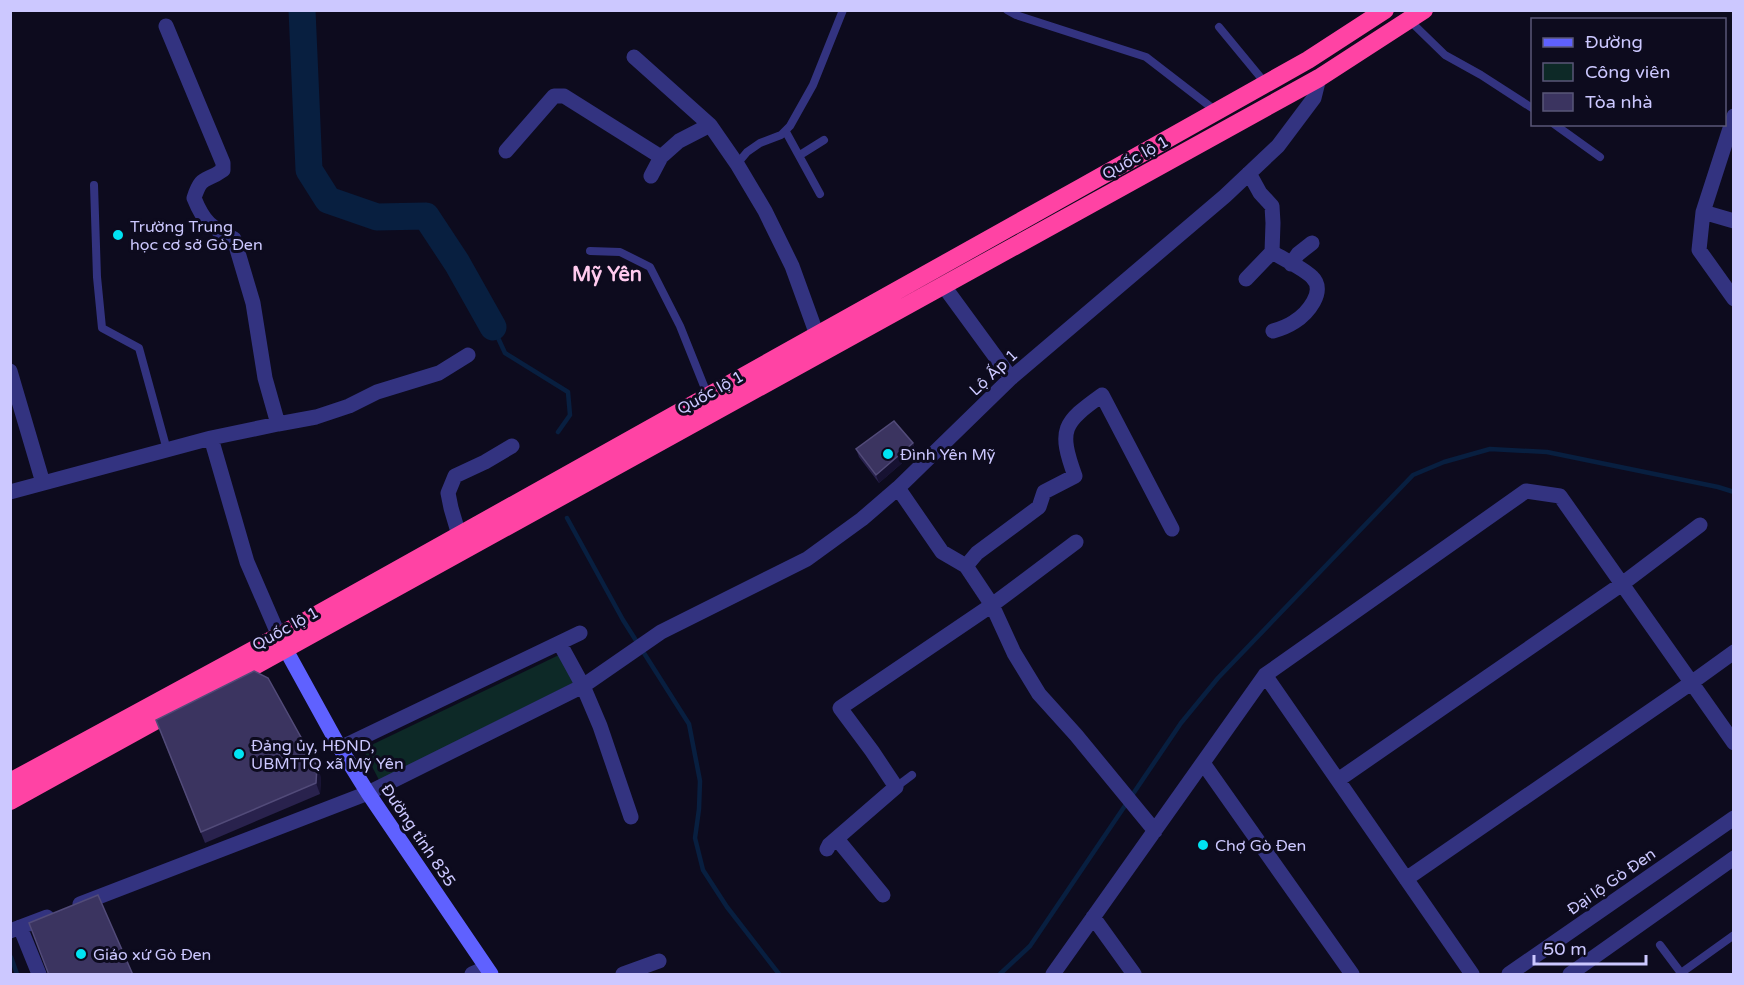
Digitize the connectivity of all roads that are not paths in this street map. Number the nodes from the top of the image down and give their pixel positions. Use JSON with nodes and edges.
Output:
{"nodes":[{"id":1,"x":843,"y":10,"type":"edge"},
{"id":2,"x":1007,"y":10,"type":"edge"},
{"id":3,"x":1385,"y":10,"type":"edge"},
{"id":4,"x":1416,"y":15,"type":"edge"},
{"id":5,"x":166,"y":26,"type":"dead end"},
{"id":6,"x":1219,"y":27,"type":"dead end"},
{"id":7,"x":634,"y":57,"type":"dead end"},
{"id":8,"x":1319,"y":78,"type":"junction"},
{"id":9,"x":1266,"y":84,"type":"junction"},
{"id":10,"x":1531,"y":107,"type":"edge"},
{"id":11,"x":1216,"y":112,"type":"junction"},
{"id":12,"x":1734,"y":116,"type":"edge"},
{"id":13,"x":710,"y":125,"type":"junction"},
{"id":14,"x":1557,"y":126,"type":"edge"},
{"id":15,"x":786,"y":132,"type":"junction"},
{"id":16,"x":824,"y":140,"type":"dead end"},
{"id":17,"x":506,"y":151,"type":"dead end"},
{"id":18,"x":800,"y":155,"type":"junction"},
{"id":19,"x":661,"y":157,"type":"junction"},
{"id":20,"x":1600,"y":157,"type":"dead end"},
{"id":21,"x":737,"y":164,"type":"junction"},
{"id":22,"x":1249,"y":173,"type":"junction"},
{"id":23,"x":651,"y":176,"type":"dead end"},
{"id":24,"x":94,"y":184,"type":"dead end"},
{"id":25,"x":820,"y":194,"type":"dead end"},
{"id":26,"x":1703,"y":212,"type":"junction"},
{"id":27,"x":1734,"y":221,"type":"edge"},
{"id":28,"x":1312,"y":243,"type":"dead end"},
{"id":29,"x":590,"y":251,"type":"dead end"},
{"id":30,"x":1272,"y":252,"type":"junction"},
{"id":31,"x":1291,"y":264,"type":"junction"},
{"id":32,"x":1246,"y":279,"type":"dead end"},
{"id":33,"x":943,"y":285,"type":"junction"},
{"id":34,"x":1734,"y":299,"type":"edge"},
{"id":35,"x":1272,"y":331,"type":"dead end"},
{"id":36,"x":817,"y":335,"type":"junction"},
{"id":37,"x":468,"y":355,"type":"dead end"},
{"id":38,"x":10,"y":371,"type":"edge"},
{"id":39,"x":1011,"y":378,"type":"junction"},
{"id":40,"x":708,"y":396,"type":"junction"},
{"id":41,"x":278,"y":423,"type":"junction"},
{"id":42,"x":211,"y":438,"type":"junction"},
{"id":43,"x":512,"y":446,"type":"dead end"},
{"id":44,"x":167,"y":450,"type":"junction"},
{"id":45,"x":43,"y":483,"type":"junction"},
{"id":46,"x":898,"y":488,"type":"junction"},
{"id":47,"x":10,"y":492,"type":"edge"},
{"id":48,"x":1700,"y":525,"type":"dead end"},
{"id":49,"x":1172,"y":528,"type":"dead end"},
{"id":50,"x":459,"y":535,"type":"junction"},
{"id":51,"x":1076,"y":542,"type":"dead end"},
{"id":52,"x":966,"y":566,"type":"junction"},
{"id":53,"x":1622,"y":584,"type":"junction"},
{"id":54,"x":992,"y":604,"type":"junction"},
{"id":55,"x":580,"y":633,"type":"dead end"},
{"id":56,"x":282,"y":643,"type":"junction"},
{"id":57,"x":560,"y":644,"type":"junction"},
{"id":58,"x":1734,"y":652,"type":"edge"},
{"id":59,"x":1265,"y":675,"type":"junction"},
{"id":60,"x":1691,"y":683,"type":"junction"},
{"id":61,"x":583,"y":686,"type":"junction"},
{"id":62,"x":1734,"y":743,"type":"edge"},
{"id":63,"x":340,"y":748,"type":"junction"},
{"id":64,"x":1203,"y":763,"type":"junction"},
{"id":65,"x":912,"y":775,"type":"dead end"},
{"id":66,"x":1338,"y":780,"type":"junction"},
{"id":67,"x":10,"y":782,"type":"edge"},
{"id":68,"x":896,"y":787,"type":"junction"},
{"id":69,"x":368,"y":793,"type":"junction"},
{"id":70,"x":10,"y":801,"type":"edge"},
{"id":71,"x":632,"y":817,"type":"dead end"},
{"id":72,"x":1734,"y":818,"type":"edge"},
{"id":73,"x":1155,"y":831,"type":"junction"},
{"id":74,"x":1734,"y":858,"type":"edge"},
{"id":75,"x":1406,"y":879,"type":"junction"},
{"id":76,"x":883,"y":895,"type":"dead end"},
{"id":77,"x":1094,"y":917,"type":"junction"},
{"id":78,"x":15,"y":929,"type":"edge"},
{"id":79,"x":1734,"y":935,"type":"edge"},
{"id":80,"x":1660,"y":945,"type":"dead end"},
{"id":81,"x":659,"y":961,"type":"dead end"},
{"id":82,"x":483,"y":972,"type":"edge"},
{"id":83,"x":1682,"y":974,"type":"edge"},
{"id":84,"x":39,"y":975,"type":"edge"},
{"id":85,"x":623,"y":975,"type":"edge"},
{"id":86,"x":1053,"y":975,"type":"edge"},
{"id":87,"x":1134,"y":975,"type":"edge"},
{"id":88,"x":1352,"y":975,"type":"edge"},
{"id":89,"x":1472,"y":975,"type":"edge"},
{"id":90,"x":1509,"y":975,"type":"edge"},
{"id":91,"x":1570,"y":975,"type":"edge"}],
"edges":[{"from":1,"to":15,"type":"lane"},
{"from":2,"to":11,"type":"lane"},
{"from":3,"to":9,"type":"highway","name":"Quốc lộ 1"},
{"from":4,"to":8,"type":"highway","name":"Quốc lộ 1"},
{"from":4,"to":10,"type":"lane"},
{"from":5,"to":41,"type":"street"},
{"from":6,"to":9,"type":"lane"},
{"from":7,"to":13,"type":"street"},
{"from":8,"to":22,"type":"street","name":"Lộ Ấp 1"},
{"from":8,"to":33,"type":"highway","name":"Quốc lộ 1"},
{"from":9,"to":11,"type":"highway","name":"Quốc lộ 1"},
{"from":11,"to":36,"type":"highway","name":"Quốc lộ 1"},
{"from":12,"to":26,"type":"street"},
{"from":13,"to":19,"type":"street"},
{"from":13,"to":21,"type":"street"},
{"from":14,"to":20,"type":"lane"},
{"from":15,"to":18,"type":"lane"},
{"from":15,"to":21,"type":"lane"},
{"from":16,"to":18,"type":"lane"},
{"from":17,"to":19,"type":"street"},
{"from":18,"to":25,"type":"lane"},
{"from":19,"to":23,"type":"street"},
{"from":21,"to":36,"type":"street"},
{"from":22,"to":30,"type":"street"},
{"from":22,"to":39,"type":"street","name":"Lộ Ấp 1"},
{"from":24,"to":44,"type":"lane"},
{"from":26,"to":27,"type":"street"},
{"from":26,"to":34,"type":"street"},
{"from":28,"to":31,"type":"street"},
{"from":29,"to":40,"type":"lane"},
{"from":30,"to":31,"type":"street"},
{"from":30,"to":32,"type":"street"},
{"from":31,"to":35,"type":"street"},
{"from":33,"to":39,"type":"street"},
{"from":33,"to":56,"type":"highway","name":"Quốc lộ 1"},
{"from":36,"to":40,"type":"highway","name":"Quốc lộ 1"},
{"from":37,"to":41,"type":"street"},
{"from":38,"to":45,"type":"street"},
{"from":39,"to":46,"type":"street","name":"Lộ Ấp 1"},
{"from":40,"to":50,"type":"highway","name":"Quốc lộ 1"},
{"from":41,"to":42,"type":"street"},
{"from":42,"to":44,"type":"street"},
{"from":42,"to":56,"type":"street"},
{"from":43,"to":50,"type":"street"},
{"from":44,"to":45,"type":"street"},
{"from":45,"to":47,"type":"street"},
{"from":46,"to":52,"type":"street"},
{"from":46,"to":61,"type":"street","name":"Lộ Ấp 1"},
{"from":48,"to":53,"type":"street"},
{"from":49,"to":52,"type":"street"},
{"from":50,"to":56,"type":"highway","name":"Quốc lộ 1"},
{"from":51,"to":54,"type":"street"},
{"from":52,"to":54,"type":"street"},
{"from":53,"to":59,"type":"street"},
{"from":53,"to":60,"type":"street"},
{"from":53,"to":66,"type":"street"},
{"from":54,"to":68,"type":"street"},
{"from":54,"to":73,"type":"street"},
{"from":55,"to":57,"type":"street"},
{"from":56,"to":63,"type":"main road","name":"Đường tỉnh 835"},
{"from":56,"to":67,"type":"highway","name":"Quốc lộ 1"},
{"from":56,"to":70,"type":"highway","name":"Quốc lộ 1"},
{"from":57,"to":61,"type":"street"},
{"from":57,"to":63,"type":"street"},
{"from":58,"to":60,"type":"street"},
{"from":59,"to":64,"type":"street"},
{"from":59,"to":66,"type":"street"},
{"from":60,"to":62,"type":"street"},
{"from":60,"to":75,"type":"street"},
{"from":61,"to":69,"type":"street","name":"Lộ Ấp 1"},
{"from":61,"to":71,"type":"street"},
{"from":63,"to":69,"type":"main road","name":"Đường tỉnh 835"},
{"from":64,"to":73,"type":"street"},
{"from":64,"to":88,"type":"street"},
{"from":65,"to":68,"type":"lane"},
{"from":66,"to":75,"type":"street"},
{"from":68,"to":76,"type":"street"},
{"from":69,"to":78,"type":"street","name":"Lộ Ấp 1"},
{"from":69,"to":82,"type":"main road","name":"Đường tỉnh 835"},
{"from":72,"to":90,"type":"street","name":"Đại lộ Gò Đen"},
{"from":73,"to":77,"type":"street"},
{"from":74,"to":91,"type":"street"},
{"from":75,"to":89,"type":"street"},
{"from":77,"to":86,"type":"street"},
{"from":77,"to":87,"type":"street"},
{"from":78,"to":84,"type":"street"},
{"from":79,"to":83,"type":"lane"},
{"from":80,"to":83,"type":"lane"},
{"from":81,"to":85,"type":"street"}]}
